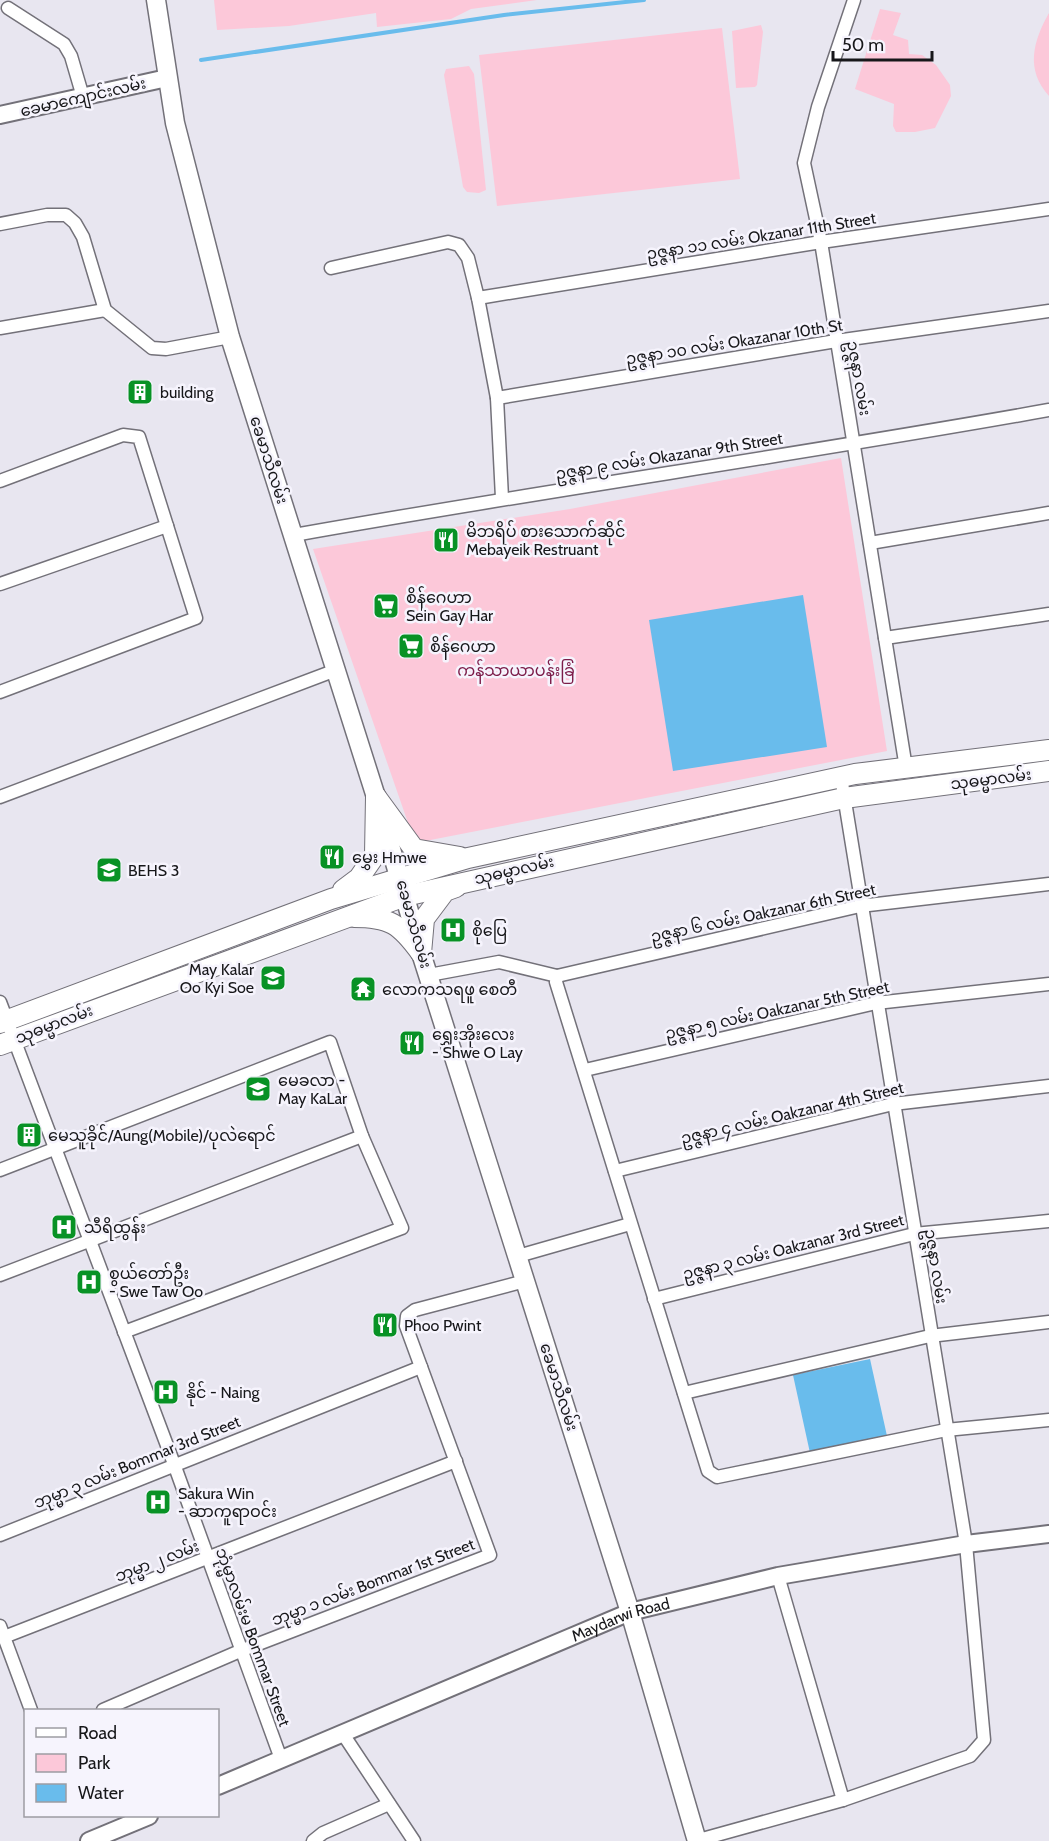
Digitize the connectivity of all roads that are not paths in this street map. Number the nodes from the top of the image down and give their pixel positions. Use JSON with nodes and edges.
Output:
{"nodes":[{"id":1,"x":156,"y":0,"type":"edge"},
{"id":2,"x":854,"y":0,"type":"edge"},
{"id":3,"x":5,"y":6,"type":"edge"},
{"id":4,"x":167,"y":78,"type":"junction"},
{"id":5,"x":83,"y":97,"type":"junction"},
{"id":6,"x":0,"y":115,"type":"edge"},
{"id":7,"x":1049,"y":209,"type":"edge"},
{"id":8,"x":0,"y":224,"type":"edge"},
{"id":9,"x":821,"y":242,"type":"junction"},
{"id":10,"x":331,"y":268,"type":"dead end"},
{"id":11,"x":478,"y":298,"type":"junction"},
{"id":12,"x":105,"y":310,"type":"junction"},
{"id":13,"x":1049,"y":311,"type":"edge"},
{"id":14,"x":0,"y":328,"type":"edge"},
{"id":15,"x":230,"y":337,"type":"junction"},
{"id":16,"x":836,"y":341,"type":"junction"},
{"id":17,"x":497,"y":398,"type":"junction"},
{"id":18,"x":1049,"y":410,"type":"edge"},
{"id":19,"x":855,"y":445,"type":"junction"},
{"id":20,"x":0,"y":481,"type":"edge"},
{"id":21,"x":502,"y":498,"type":"junction"},
{"id":22,"x":1049,"y":513,"type":"edge"},
{"id":23,"x":167,"y":525,"type":"junction"},
{"id":24,"x":294,"y":535,"type":"junction"},
{"id":25,"x":870,"y":543,"type":"junction"},
{"id":26,"x":0,"y":584,"type":"edge"},
{"id":27,"x":1049,"y":614,"type":"edge"},
{"id":28,"x":885,"y":638,"type":"junction"},
{"id":29,"x":336,"y":670,"type":"junction"},
{"id":30,"x":0,"y":692,"type":"edge"},
{"id":31,"x":1049,"y":750,"type":"edge"},
{"id":32,"x":906,"y":768,"type":"junction"},
{"id":33,"x":1049,"y":771,"type":"edge"},
{"id":34,"x":841,"y":777,"type":"junction"},
{"id":35,"x":0,"y":797,"type":"edge"},
{"id":36,"x":376,"y":797,"type":"junction"},
{"id":37,"x":844,"y":798,"type":"junction"},
{"id":38,"x":468,"y":858,"type":"junction"},
{"id":39,"x":400,"y":877,"type":"junction"},
{"id":40,"x":474,"y":879,"type":"junction"},
{"id":41,"x":1049,"y":884,"type":"edge"},
{"id":42,"x":405,"y":896,"type":"junction"},
{"id":43,"x":331,"y":899,"type":"junction"},
{"id":44,"x":860,"y":906,"type":"junction"},
{"id":45,"x":340,"y":918,"type":"junction"},
{"id":46,"x":421,"y":953,"type":"junction"},
{"id":47,"x":429,"y":975,"type":"junction"},
{"id":48,"x":557,"y":976,"type":"junction"},
{"id":49,"x":1049,"y":984,"type":"edge"},
{"id":50,"x":876,"y":1003,"type":"junction"},
{"id":51,"x":2,"y":1015,"type":"edge"},
{"id":52,"x":7,"y":1042,"type":"edge"},
{"id":53,"x":585,"y":1070,"type":"junction"},
{"id":54,"x":1049,"y":1086,"type":"edge"},
{"id":55,"x":893,"y":1104,"type":"junction"},
{"id":56,"x":362,"y":1136,"type":"junction"},
{"id":57,"x":55,"y":1149,"type":"junction"},
{"id":58,"x":0,"y":1170,"type":"edge"},
{"id":59,"x":615,"y":1172,"type":"junction"},
{"id":60,"x":1049,"y":1221,"type":"edge"},
{"id":61,"x":630,"y":1224,"type":"junction"},
{"id":62,"x":914,"y":1234,"type":"junction"},
{"id":63,"x":90,"y":1242,"type":"junction"},
{"id":64,"x":518,"y":1256,"type":"junction"},
{"id":65,"x":0,"y":1275,"type":"edge"},
{"id":66,"x":525,"y":1281,"type":"junction"},
{"id":67,"x":654,"y":1299,"type":"junction"},
{"id":68,"x":1049,"y":1322,"type":"edge"},
{"id":69,"x":124,"y":1332,"type":"junction"},
{"id":70,"x":930,"y":1336,"type":"junction"},
{"id":71,"x":421,"y":1367,"type":"junction"},
{"id":72,"x":684,"y":1393,"type":"junction"},
{"id":73,"x":1049,"y":1420,"type":"edge"},
{"id":74,"x":946,"y":1430,"type":"junction"},
{"id":75,"x":456,"y":1461,"type":"junction"},
{"id":76,"x":174,"y":1464,"type":"junction"},
{"id":77,"x":1049,"y":1534,"type":"edge"},
{"id":78,"x":0,"y":1536,"type":"edge"},
{"id":79,"x":966,"y":1544,"type":"junction"},
{"id":80,"x":207,"y":1559,"type":"junction"},
{"id":81,"x":778,"y":1576,"type":"junction"},
{"id":82,"x":630,"y":1612,"type":"junction"},
{"id":83,"x":2,"y":1631,"type":"edge"},
{"id":84,"x":240,"y":1651,"type":"junction"},
{"id":85,"x":31,"y":1709,"type":"edge"},
{"id":86,"x":105,"y":1709,"type":"edge"},
{"id":87,"x":343,"y":1734,"type":"junction"},
{"id":88,"x":281,"y":1759,"type":"junction"},
{"id":89,"x":219,"y":1786,"type":"edge"},
{"id":90,"x":843,"y":1800,"type":"junction"},
{"id":91,"x":389,"y":1804,"type":"junction"},
{"id":92,"x":144,"y":1817,"type":"edge"},
{"id":93,"x":89,"y":1841,"type":"edge"},
{"id":94,"x":313,"y":1841,"type":"edge"},
{"id":95,"x":414,"y":1841,"type":"edge"},
{"id":96,"x":696,"y":1841,"type":"edge"}],
"edges":[{"from":1,"to":4,"type":"main road","name":"ခေမာသီလမ်း"},
{"from":2,"to":9,"type":"street","name":"ဥဇ္ဇနာ လမ်း"},
{"from":3,"to":5,"type":"street"},
{"from":4,"to":5,"type":"street","name":"ခေမာကျောင်းလမ်း"},
{"from":4,"to":15,"type":"main road","name":"ခေမာသီလမ်း"},
{"from":5,"to":6,"type":"street","name":"ခေမာကျောင်းလမ်း"},
{"from":7,"to":9,"type":"street","name":"ဥဇ္ဇနာ ၁၁ လမ်း Okzanar 11th Street"},
{"from":8,"to":12,"type":"street"},
{"from":9,"to":11,"type":"street","name":"ဥဇ္ဇနာ ၁၁ လမ်း Okzanar 11th Street"},
{"from":9,"to":16,"type":"street","name":"ဥဇ္ဇနာ လမ်း"},
{"from":10,"to":11,"type":"street"},
{"from":11,"to":17,"type":"street"},
{"from":12,"to":14,"type":"street"},
{"from":12,"to":15,"type":"street"},
{"from":13,"to":16,"type":"street","name":"ဥဇ္ဇနာ ၁၀ လမ်း Okazanar 10th St"},
{"from":15,"to":24,"type":"main road","name":"ခေမာသီလမ်း"},
{"from":16,"to":17,"type":"street","name":"ဥဇ္ဇနာ ၁၀ လမ်း Okazanar 10th St"},
{"from":16,"to":19,"type":"street","name":"ဥဇ္ဇနာ လမ်း"},
{"from":17,"to":21,"type":"street"},
{"from":18,"to":19,"type":"street","name":"ဥဇ္ဇနာ ၉ လမ်း Okazanar 9th Street"},
{"from":19,"to":21,"type":"street","name":"ဥဇ္ဇနာ ၉ လမ်း Okazanar 9th Street"},
{"from":19,"to":25,"type":"street","name":"ဥဇ္ဇနာ လမ်း"},
{"from":20,"to":23,"type":"street"},
{"from":21,"to":24,"type":"street","name":"ဥဇ္ဇနာ ၉ လမ်း Okazanar 9th Street"},
{"from":22,"to":25,"type":"street"},
{"from":23,"to":26,"type":"street"},
{"from":23,"to":30,"type":"street"},
{"from":24,"to":29,"type":"main road","name":"ခေမာသီလမ်း"},
{"from":25,"to":28,"type":"street","name":"ဥဇ္ဇနာ လမ်း"},
{"from":27,"to":28,"type":"street"},
{"from":28,"to":32,"type":"street","name":"ဥဇ္ဇနာ လမ်း"},
{"from":29,"to":35,"type":"street"},
{"from":29,"to":36,"type":"main road","name":"ခေမာသီလမ်း"},
{"from":31,"to":32,"type":"main road","name":"သုဓမ္မာလမ်း"},
{"from":32,"to":34,"type":"main road","name":"သုဓမ္မာလမ်း"},
{"from":33,"to":37,"type":"main road","name":"သုဓမ္မာလမ်း"},
{"from":34,"to":37,"type":"street","name":"ဥဇ္ဇနာ လမ်း"},
{"from":34,"to":38,"type":"main road","name":"သုဓမ္မာလမ်း"},
{"from":36,"to":38,"type":"main road"},
{"from":36,"to":39,"type":"main road","name":"ခေမာသီလမ်း"},
{"from":36,"to":43,"type":"main road"},
{"from":37,"to":40,"type":"main road","name":"သုဓမ္မာလမ်း"},
{"from":37,"to":44,"type":"street","name":"ဥဇ္ဇနာ လမ်း"},
{"from":38,"to":39,"type":"main road","name":"သုဓမ္မာလမ်း"},
{"from":39,"to":42,"type":"main road","name":"ခေမာသီလမ်း"},
{"from":39,"to":43,"type":"main road","name":"သုဓမ္မာလမ်း"},
{"from":40,"to":42,"type":"main road","name":"သုဓမ္မာလမ်း"},
{"from":40,"to":46,"type":"main road"},
{"from":41,"to":44,"type":"street","name":"ဥဇ္ဇနာ ၆ လမ်း Oakzanar 6th Street"},
{"from":42,"to":45,"type":"main road","name":"သုဓမ္မာလမ်း"},
{"from":42,"to":46,"type":"main road","name":"ခေမာသီလမ်း"},
{"from":43,"to":51,"type":"main road","name":"သုဓမ္မာလမ်း"},
{"from":44,"to":48,"type":"street","name":"ဥဇ္ဇနာ ၆ လမ်း Oakzanar 6th Street"},
{"from":44,"to":50,"type":"street","name":"ဥဇ္ဇနာ လမ်း"},
{"from":45,"to":46,"type":"main road"},
{"from":45,"to":52,"type":"main road","name":"သုဓမ္မာလမ်း"},
{"from":46,"to":47,"type":"main road","name":"ခေမာသီလမ်း"},
{"from":47,"to":48,"type":"street"},
{"from":47,"to":64,"type":"main road","name":"ခေမာသီလမ်း"},
{"from":48,"to":53,"type":"street"},
{"from":49,"to":50,"type":"street","name":"ဥဇ္ဇနာ ၅ လမ်း Oakzanar 5th Street"},
{"from":50,"to":53,"type":"street","name":"ဥဇ္ဇနာ ၅ လမ်း Oakzanar 5th Street"},
{"from":50,"to":55,"type":"street","name":"ဥဇ္ဇနာ လမ်း"},
{"from":51,"to":52,"type":"street","name":"ဘုံမ္မာလမ်းမ Bommar Street"},
{"from":52,"to":57,"type":"street","name":"ဘုံမ္မာလမ်းမ Bommar Street"},
{"from":53,"to":59,"type":"street"},
{"from":54,"to":55,"type":"street","name":"ဥဇ္ဇနာ ၄ လမ်း Oakzanar 4th Street"},
{"from":55,"to":59,"type":"street","name":"ဥဇ္ဇနာ ၄ လမ်း Oakzanar 4th Street"},
{"from":55,"to":62,"type":"street","name":"ဥဇ္ဇနာ လမ်း"},
{"from":56,"to":57,"type":"street"},
{"from":56,"to":63,"type":"street"},
{"from":56,"to":69,"type":"street"},
{"from":57,"to":58,"type":"street"},
{"from":57,"to":63,"type":"street","name":"ဘုံမ္မာလမ်းမ Bommar Street"},
{"from":59,"to":61,"type":"street"},
{"from":60,"to":62,"type":"street","name":"ဥဇ္ဇနာ ၃ လမ်း Oakzanar 3rd Street"},
{"from":61,"to":64,"type":"street"},
{"from":61,"to":67,"type":"street"},
{"from":62,"to":67,"type":"street","name":"ဥဇ္ဇနာ ၃ လမ်း Oakzanar 3rd Street"},
{"from":62,"to":70,"type":"street","name":"ဥဇ္ဇနာ လမ်း"},
{"from":63,"to":65,"type":"street"},
{"from":63,"to":69,"type":"street","name":"ဘုံမ္မာလမ်းမ Bommar Street"},
{"from":64,"to":66,"type":"main road","name":"ခေမာသီလမ်း"},
{"from":66,"to":71,"type":"street"},
{"from":66,"to":82,"type":"main road","name":"ခေမာသီလမ်း"},
{"from":67,"to":72,"type":"street"},
{"from":68,"to":70,"type":"street"},
{"from":69,"to":76,"type":"street","name":"ဘုံမ္မာလမ်းမ Bommar Street"},
{"from":70,"to":72,"type":"street"},
{"from":70,"to":74,"type":"street","name":"ဥဇ္ဇနာ လမ်း"},
{"from":71,"to":75,"type":"street"},
{"from":71,"to":76,"type":"street","name":"ဘုမ္မာ ၃ လမ်း Bommar 3rd Street"},
{"from":72,"to":74,"type":"street"},
{"from":73,"to":74,"type":"street"},
{"from":74,"to":79,"type":"street","name":"ဥဇ္ဇနာ လမ်း"},
{"from":75,"to":80,"type":"street","name":"ဘုမ္မာ ၂ လမ်း"},
{"from":75,"to":84,"type":"street","name":"ဘုမ္မာ ၁ လမ်း Bommar 1st Street"},
{"from":76,"to":78,"type":"street","name":"ဘုမ္မာ ၃ လမ်း Bommar 3rd Street"},
{"from":76,"to":80,"type":"street","name":"ဘုံမ္မာလမ်းမ Bommar Street"},
{"from":77,"to":79,"type":"street","name":"Maydarwi Road"},
{"from":79,"to":81,"type":"street","name":"Maydarwi Road"},
{"from":79,"to":90,"type":"street","name":"ဥဇ္ဇနာ လမ်း"},
{"from":80,"to":83,"type":"street","name":"ဘုမ္မာ ၂ လမ်း"},
{"from":80,"to":84,"type":"street","name":"ဘုံမ္မာလမ်းမ Bommar Street"},
{"from":81,"to":82,"type":"street","name":"Maydarwi Road"},
{"from":81,"to":90,"type":"street"},
{"from":82,"to":87,"type":"street","name":"Maydarwi Road"},
{"from":82,"to":96,"type":"main road","name":"ခေမာသီလမ်း"},
{"from":83,"to":85,"type":"street"},
{"from":84,"to":86,"type":"street","name":"ဘုမ္မာ ၁ လမ်း Bommar 1st Street"},
{"from":84,"to":88,"type":"street","name":"ဘုံမ္မာလမ်းမ Bommar Street"},
{"from":87,"to":88,"type":"street","name":"Maydarwi Road"},
{"from":87,"to":91,"type":"street"},
{"from":88,"to":89,"type":"street","name":"Maydarwi Road"},
{"from":90,"to":96,"type":"street"},
{"from":91,"to":94,"type":"street"},
{"from":91,"to":95,"type":"street"},
{"from":92,"to":93,"type":"street"}]}
